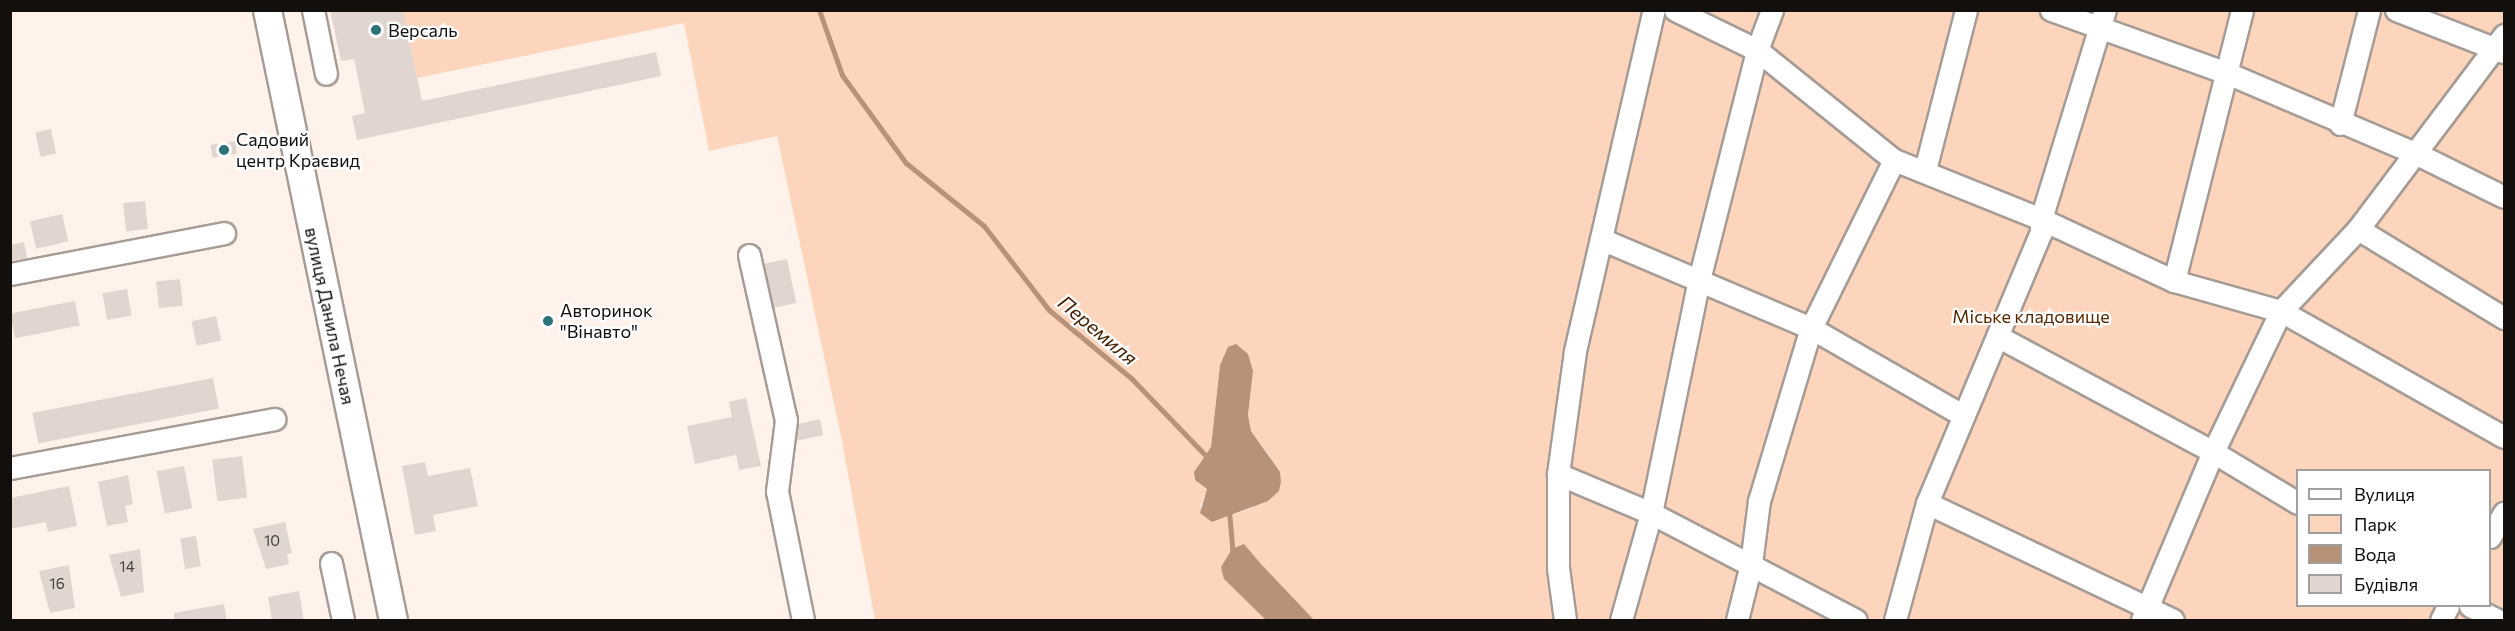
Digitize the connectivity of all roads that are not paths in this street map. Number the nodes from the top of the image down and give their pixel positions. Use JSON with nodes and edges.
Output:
{"nodes":[{"id":1,"x":267,"y":10,"type":"edge"},
{"id":2,"x":313,"y":10,"type":"edge"},
{"id":3,"x":1654,"y":10,"type":"edge"},
{"id":4,"x":1675,"y":10,"type":"edge"},
{"id":5,"x":1772,"y":10,"type":"edge"},
{"id":6,"x":1966,"y":10,"type":"edge"},
{"id":7,"x":2051,"y":10,"type":"edge"},
{"id":8,"x":2242,"y":10,"type":"edge"},
{"id":9,"x":2369,"y":10,"type":"edge"},
{"id":10,"x":2396,"y":10,"type":"edge"},
{"id":11,"x":2103,"y":18,"type":"edge"},
{"id":12,"x":2501,"y":44,"type":"edge"},
{"id":13,"x":1757,"y":50,"type":"junction"},
{"id":14,"x":2228,"y":73,"type":"junction"},
{"id":15,"x":326,"y":74,"type":"dead end"},
{"id":16,"x":2340,"y":124,"type":"junction"},
{"id":17,"x":2415,"y":153,"type":"junction"},
{"id":18,"x":1894,"y":160,"type":"junction"},
{"id":19,"x":1925,"y":170,"type":"junction"},
{"id":20,"x":2505,"y":197,"type":"edge"},
{"id":21,"x":2041,"y":219,"type":"junction"},
{"id":22,"x":2358,"y":229,"type":"junction"},
{"id":23,"x":224,"y":233,"type":"dead end"},
{"id":24,"x":1601,"y":239,"type":"junction"},
{"id":25,"x":749,"y":255,"type":"dead end"},
{"id":26,"x":10,"y":274,"type":"edge"},
{"id":27,"x":1699,"y":280,"type":"junction"},
{"id":28,"x":2174,"y":281,"type":"junction"},
{"id":29,"x":2281,"y":311,"type":"junction"},
{"id":30,"x":2505,"y":318,"type":"edge"},
{"id":31,"x":1811,"y":328,"type":"junction"},
{"id":32,"x":1997,"y":336,"type":"junction"},
{"id":33,"x":1962,"y":415,"type":"junction"},
{"id":34,"x":274,"y":419,"type":"dead end"},
{"id":35,"x":2505,"y":437,"type":"edge"},
{"id":36,"x":2213,"y":452,"type":"junction"},
{"id":37,"x":10,"y":468,"type":"edge"},
{"id":38,"x":1558,"y":474,"type":"junction"},
{"id":39,"x":1927,"y":502,"type":"junction"},
{"id":40,"x":2296,"y":502,"type":"edge"},
{"id":41,"x":1652,"y":513,"type":"junction"},
{"id":42,"x":2505,"y":513,"type":"edge"},
{"id":43,"x":2491,"y":535,"type":"edge"},
{"id":44,"x":331,"y":563,"type":"dead end"},
{"id":45,"x":1751,"y":564,"type":"junction"},
{"id":46,"x":2447,"y":607,"type":"edge"},
{"id":47,"x":2472,"y":607,"type":"edge"},
{"id":48,"x":2145,"y":614,"type":"edge"},
{"id":49,"x":343,"y":621,"type":"edge"},
{"id":50,"x":393,"y":621,"type":"edge"},
{"id":51,"x":803,"y":621,"type":"edge"},
{"id":52,"x":1565,"y":621,"type":"edge"},
{"id":53,"x":1621,"y":621,"type":"edge"},
{"id":54,"x":1737,"y":621,"type":"edge"},
{"id":55,"x":1856,"y":621,"type":"edge"},
{"id":56,"x":1895,"y":621,"type":"edge"},
{"id":57,"x":2173,"y":621,"type":"edge"},
{"id":58,"x":2440,"y":621,"type":"edge"},
{"id":59,"x":2497,"y":621,"type":"edge"}],
"edges":[{"from":1,"to":50,"type":"main road","name":"вулиця Данила Нечая"},
{"from":2,"to":15,"type":"street"},
{"from":3,"to":24,"type":"street"},
{"from":4,"to":13,"type":"street"},
{"from":5,"to":13,"type":"street"},
{"from":6,"to":19,"type":"street"},
{"from":7,"to":11,"type":"street"},
{"from":8,"to":14,"type":"street"},
{"from":9,"to":16,"type":"street"},
{"from":10,"to":12,"type":"street"},
{"from":11,"to":14,"type":"street"},
{"from":11,"to":21,"type":"street"},
{"from":12,"to":17,"type":"street"},
{"from":13,"to":18,"type":"street"},
{"from":13,"to":27,"type":"street"},
{"from":14,"to":16,"type":"street"},
{"from":14,"to":28,"type":"street"},
{"from":16,"to":17,"type":"street"},
{"from":17,"to":20,"type":"street"},
{"from":17,"to":22,"type":"street"},
{"from":18,"to":19,"type":"street"},
{"from":18,"to":31,"type":"street"},
{"from":19,"to":21,"type":"street"},
{"from":21,"to":28,"type":"street"},
{"from":21,"to":32,"type":"street"},
{"from":22,"to":29,"type":"street"},
{"from":22,"to":30,"type":"street"},
{"from":23,"to":26,"type":"street"},
{"from":24,"to":27,"type":"street"},
{"from":24,"to":38,"type":"street"},
{"from":25,"to":51,"type":"street"},
{"from":27,"to":31,"type":"street"},
{"from":27,"to":41,"type":"street"},
{"from":28,"to":29,"type":"street"},
{"from":29,"to":35,"type":"street"},
{"from":29,"to":36,"type":"street"},
{"from":31,"to":33,"type":"street"},
{"from":31,"to":45,"type":"street"},
{"from":32,"to":33,"type":"street"},
{"from":32,"to":36,"type":"street"},
{"from":33,"to":39,"type":"street"},
{"from":34,"to":37,"type":"street"},
{"from":36,"to":40,"type":"street"},
{"from":36,"to":48,"type":"street"},
{"from":38,"to":41,"type":"street"},
{"from":38,"to":52,"type":"street"},
{"from":39,"to":48,"type":"street"},
{"from":39,"to":56,"type":"street"},
{"from":41,"to":45,"type":"street"},
{"from":41,"to":53,"type":"street"},
{"from":42,"to":43,"type":"street"},
{"from":44,"to":49,"type":"street"},
{"from":45,"to":54,"type":"street"},
{"from":45,"to":55,"type":"street"},
{"from":46,"to":58,"type":"street"},
{"from":47,"to":59,"type":"street"},
{"from":48,"to":57,"type":"street"}]}
